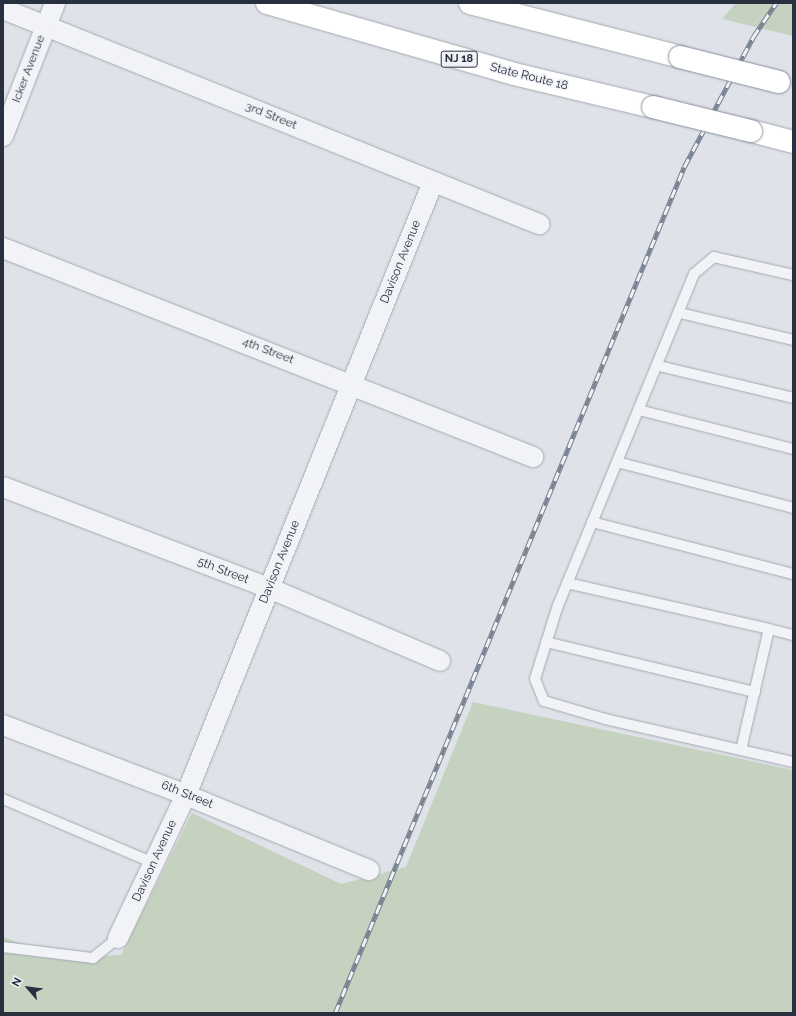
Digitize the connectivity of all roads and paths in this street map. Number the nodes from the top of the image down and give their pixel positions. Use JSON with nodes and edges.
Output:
{"nodes":[{"id":1,"x":54,"y":3,"type":"edge"},
{"id":2,"x":267,"y":3,"type":"edge"},
{"id":3,"x":470,"y":3,"type":"edge"},
{"id":4,"x":3,"y":8,"type":"edge"},
{"id":5,"x":46,"y":25,"type":"junction"},
{"id":6,"x":786,"y":83,"type":"edge"},
{"id":7,"x":3,"y":136,"type":"edge"},
{"id":8,"x":793,"y":142,"type":"edge"},
{"id":9,"x":433,"y":182,"type":"junction"},
{"id":10,"x":539,"y":224,"type":"dead end"},
{"id":11,"x":3,"y":248,"type":"edge"},
{"id":12,"x":793,"y":275,"type":"edge"},
{"id":13,"x":680,"y":313,"type":"junction"},
{"id":14,"x":793,"y":340,"type":"edge"},
{"id":15,"x":659,"y":366,"type":"junction"},
{"id":16,"x":352,"y":384,"type":"junction"},
{"id":17,"x":793,"y":398,"type":"edge"},
{"id":18,"x":639,"y":410,"type":"junction"},
{"id":19,"x":793,"y":450,"type":"edge"},
{"id":20,"x":533,"y":457,"type":"dead end"},
{"id":21,"x":617,"y":462,"type":"junction"},
{"id":22,"x":3,"y":487,"type":"edge"},
{"id":23,"x":793,"y":508,"type":"edge"},
{"id":24,"x":592,"y":522,"type":"junction"},
{"id":25,"x":793,"y":574,"type":"edge"},
{"id":26,"x":567,"y":584,"type":"junction"},
{"id":27,"x":269,"y":588,"type":"junction"},
{"id":28,"x":769,"y":629,"type":"junction"},
{"id":29,"x":793,"y":635,"type":"edge"},
{"id":30,"x":546,"y":642,"type":"junction"},
{"id":31,"x":440,"y":661,"type":"dead end"},
{"id":32,"x":755,"y":692,"type":"junction"},
{"id":33,"x":3,"y":725,"type":"edge"},
{"id":34,"x":741,"y":750,"type":"junction"},
{"id":35,"x":793,"y":762,"type":"edge"},
{"id":36,"x":186,"y":795,"type":"junction"},
{"id":37,"x":3,"y":799,"type":"edge"},
{"id":38,"x":154,"y":863,"type":"junction"},
{"id":39,"x":369,"y":870,"type":"dead end"},
{"id":40,"x":118,"y":938,"type":"joint"},
{"id":41,"x":3,"y":947,"type":"edge"}],
"edges":[{"from":1,"to":5,"type":"street","name":"Icker Avenue"},
{"from":2,"to":8,"type":"highway","name":"State Route 18","number":"NJ 18","bridge":true},
{"from":3,"to":6,"type":"highway","bridge":true},
{"from":4,"to":5,"type":"street","name":"3rd Street"},
{"from":5,"to":7,"type":"street","name":"Icker Avenue"},
{"from":5,"to":9,"type":"street","name":"3rd Street"},
{"from":9,"to":10,"type":"street","name":"3rd Street"},
{"from":9,"to":16,"type":"street","name":"Davison Avenue"},
{"from":11,"to":16,"type":"street","name":"4th Street"},
{"from":12,"to":13,"type":"lane"},
{"from":13,"to":14,"type":"lane"},
{"from":13,"to":15,"type":"lane"},
{"from":15,"to":17,"type":"lane"},
{"from":15,"to":18,"type":"lane"},
{"from":16,"to":20,"type":"street","name":"4th Street"},
{"from":16,"to":27,"type":"street","name":"Davison Avenue"},
{"from":18,"to":19,"type":"lane"},
{"from":18,"to":21,"type":"lane"},
{"from":21,"to":23,"type":"lane"},
{"from":21,"to":24,"type":"lane"},
{"from":22,"to":27,"type":"street","name":"5th Street"},
{"from":24,"to":25,"type":"lane"},
{"from":24,"to":26,"type":"lane"},
{"from":26,"to":28,"type":"lane"},
{"from":26,"to":30,"type":"lane"},
{"from":27,"to":31,"type":"street","name":"5th Street"},
{"from":27,"to":36,"type":"street","name":"Davison Avenue"},
{"from":28,"to":29,"type":"lane"},
{"from":28,"to":32,"type":"lane"},
{"from":30,"to":32,"type":"lane"},
{"from":30,"to":34,"type":"lane"},
{"from":32,"to":34,"type":"lane"},
{"from":33,"to":36,"type":"street","name":"6th Street"},
{"from":34,"to":35,"type":"lane"},
{"from":36,"to":38,"type":"street","name":"Davison Avenue"},
{"from":36,"to":39,"type":"street","name":"6th Street"},
{"from":37,"to":38,"type":"lane"},
{"from":38,"to":40,"type":"street","name":"Davison Avenue"},
{"from":40,"to":41,"type":"lane"}]}
